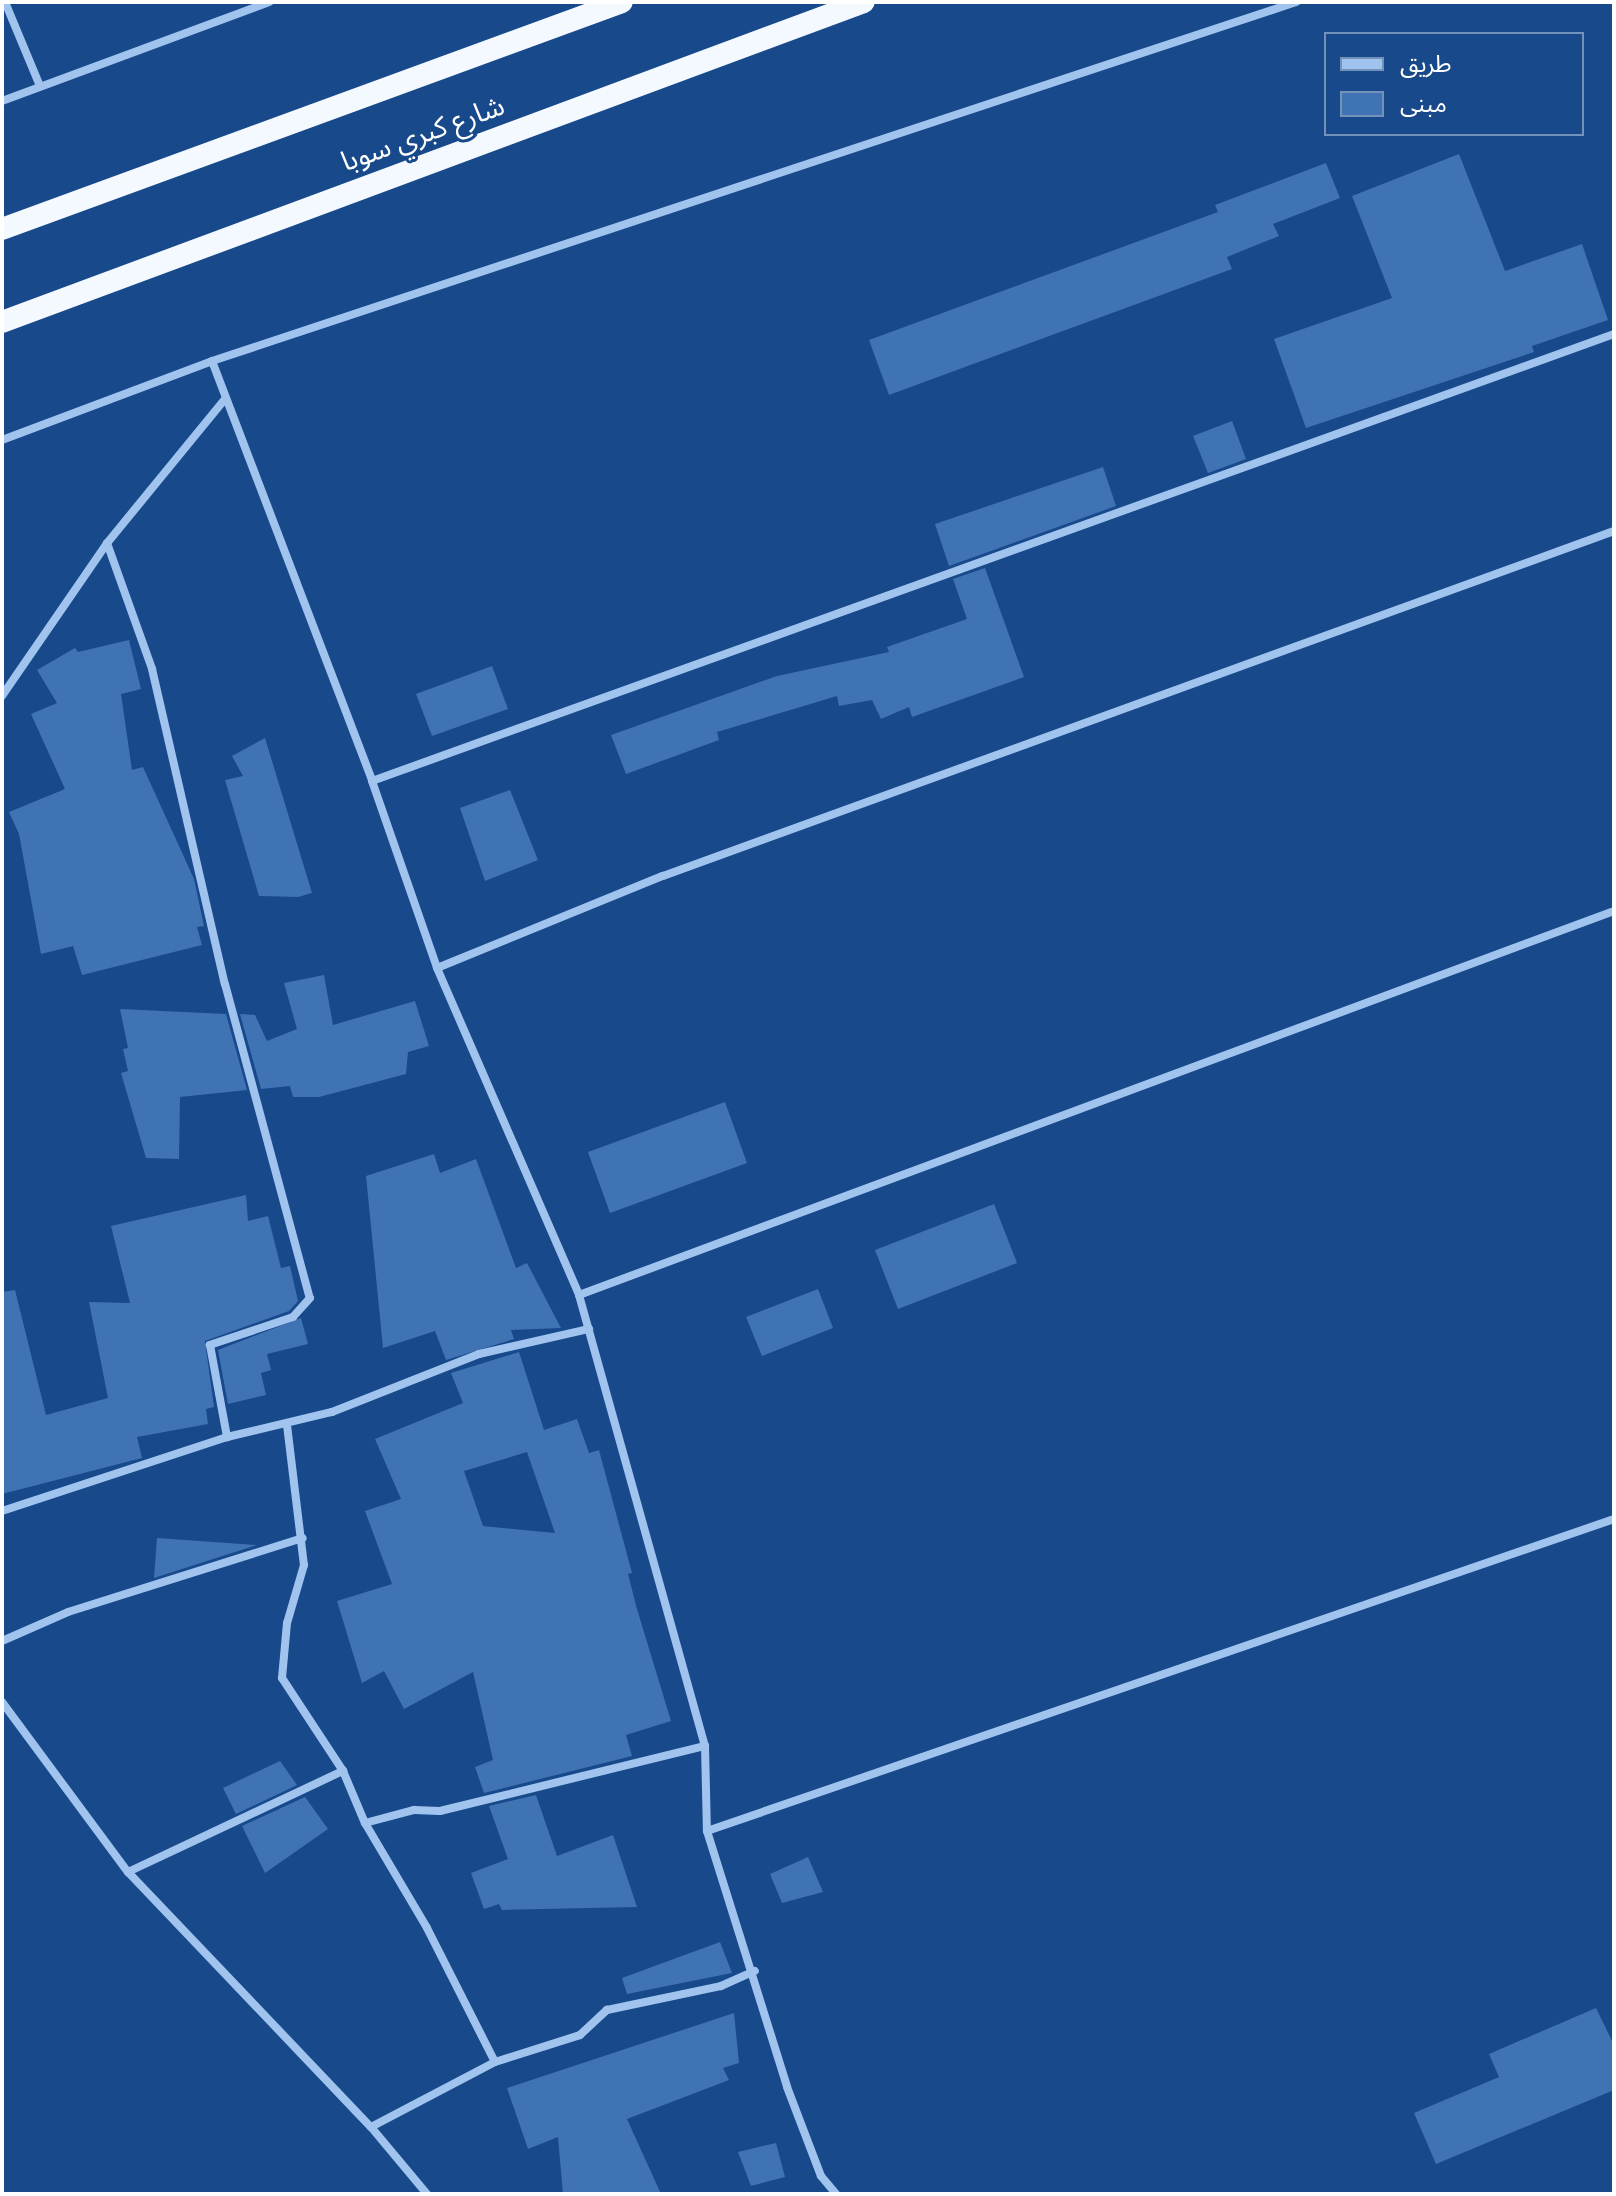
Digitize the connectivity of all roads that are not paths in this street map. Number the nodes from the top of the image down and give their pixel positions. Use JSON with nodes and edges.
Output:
{"nodes":[{"id":1,"x":5,"y":2,"type":"edge"},
{"id":2,"x":269,"y":2,"type":"edge"},
{"id":3,"x":622,"y":2,"type":"edge"},
{"id":4,"x":864,"y":2,"type":"edge"},
{"id":5,"x":1296,"y":2,"type":"edge"},
{"id":6,"x":40,"y":86,"type":"junction"},
{"id":7,"x":2,"y":101,"type":"edge"},
{"id":8,"x":2,"y":229,"type":"edge"},
{"id":9,"x":2,"y":322,"type":"edge"},
{"id":10,"x":1614,"y":334,"type":"edge"},
{"id":11,"x":212,"y":361,"type":"junction"},
{"id":12,"x":225,"y":399,"type":"junction"},
{"id":13,"x":2,"y":440,"type":"edge"},
{"id":14,"x":1614,"y":531,"type":"edge"},
{"id":15,"x":107,"y":543,"type":"junction"},
{"id":16,"x":2,"y":696,"type":"edge"},
{"id":17,"x":372,"y":781,"type":"junction"},
{"id":18,"x":1614,"y":911,"type":"edge"},
{"id":19,"x":437,"y":968,"type":"junction"},
{"id":20,"x":579,"y":1295,"type":"junction"},
{"id":21,"x":589,"y":1329,"type":"junction"},
{"id":22,"x":287,"y":1425,"type":"junction"},
{"id":23,"x":227,"y":1437,"type":"junction"},
{"id":24,"x":2,"y":1511,"type":"edge"},
{"id":25,"x":1614,"y":1519,"type":"edge"},
{"id":26,"x":303,"y":1538,"type":"junction"},
{"id":27,"x":2,"y":1641,"type":"edge"},
{"id":28,"x":2,"y":1702,"type":"edge"},
{"id":29,"x":705,"y":1746,"type":"junction"},
{"id":30,"x":343,"y":1771,"type":"junction"},
{"id":31,"x":365,"y":1823,"type":"junction"},
{"id":32,"x":707,"y":1831,"type":"junction"},
{"id":33,"x":128,"y":1872,"type":"junction"},
{"id":34,"x":755,"y":1971,"type":"junction"},
{"id":35,"x":495,"y":2062,"type":"junction"},
{"id":36,"x":371,"y":2127,"type":"junction"},
{"id":37,"x":427,"y":2194,"type":"edge"},
{"id":38,"x":836,"y":2194,"type":"edge"}],
"edges":[{"from":1,"to":6,"type":"street"},
{"from":2,"to":6,"type":"street"},
{"from":3,"to":8,"type":"highway","name":"شارع كبري سوبا"},
{"from":4,"to":9,"type":"highway","name":"شارع كبري سوبا"},
{"from":5,"to":11,"type":"street"},
{"from":6,"to":7,"type":"street"},
{"from":10,"to":17,"type":"street"},
{"from":11,"to":12,"type":"street"},
{"from":11,"to":13,"type":"street"},
{"from":12,"to":15,"type":"street"},
{"from":12,"to":17,"type":"street"},
{"from":14,"to":19,"type":"street"},
{"from":15,"to":16,"type":"street"},
{"from":15,"to":23,"type":"street"},
{"from":17,"to":19,"type":"street"},
{"from":18,"to":20,"type":"street"},
{"from":19,"to":20,"type":"street"},
{"from":20,"to":21,"type":"street"},
{"from":21,"to":22,"type":"street"},
{"from":21,"to":29,"type":"street"},
{"from":22,"to":23,"type":"street"},
{"from":22,"to":26,"type":"street"},
{"from":23,"to":24,"type":"street"},
{"from":25,"to":32,"type":"street"},
{"from":26,"to":27,"type":"street"},
{"from":26,"to":30,"type":"street"},
{"from":28,"to":33,"type":"street"},
{"from":29,"to":31,"type":"street"},
{"from":29,"to":32,"type":"street"},
{"from":30,"to":31,"type":"street"},
{"from":30,"to":33,"type":"street"},
{"from":31,"to":35,"type":"street"},
{"from":32,"to":34,"type":"street"},
{"from":33,"to":36,"type":"street"},
{"from":34,"to":35,"type":"street"},
{"from":34,"to":38,"type":"street"},
{"from":35,"to":36,"type":"street"},
{"from":36,"to":37,"type":"street"}]}
